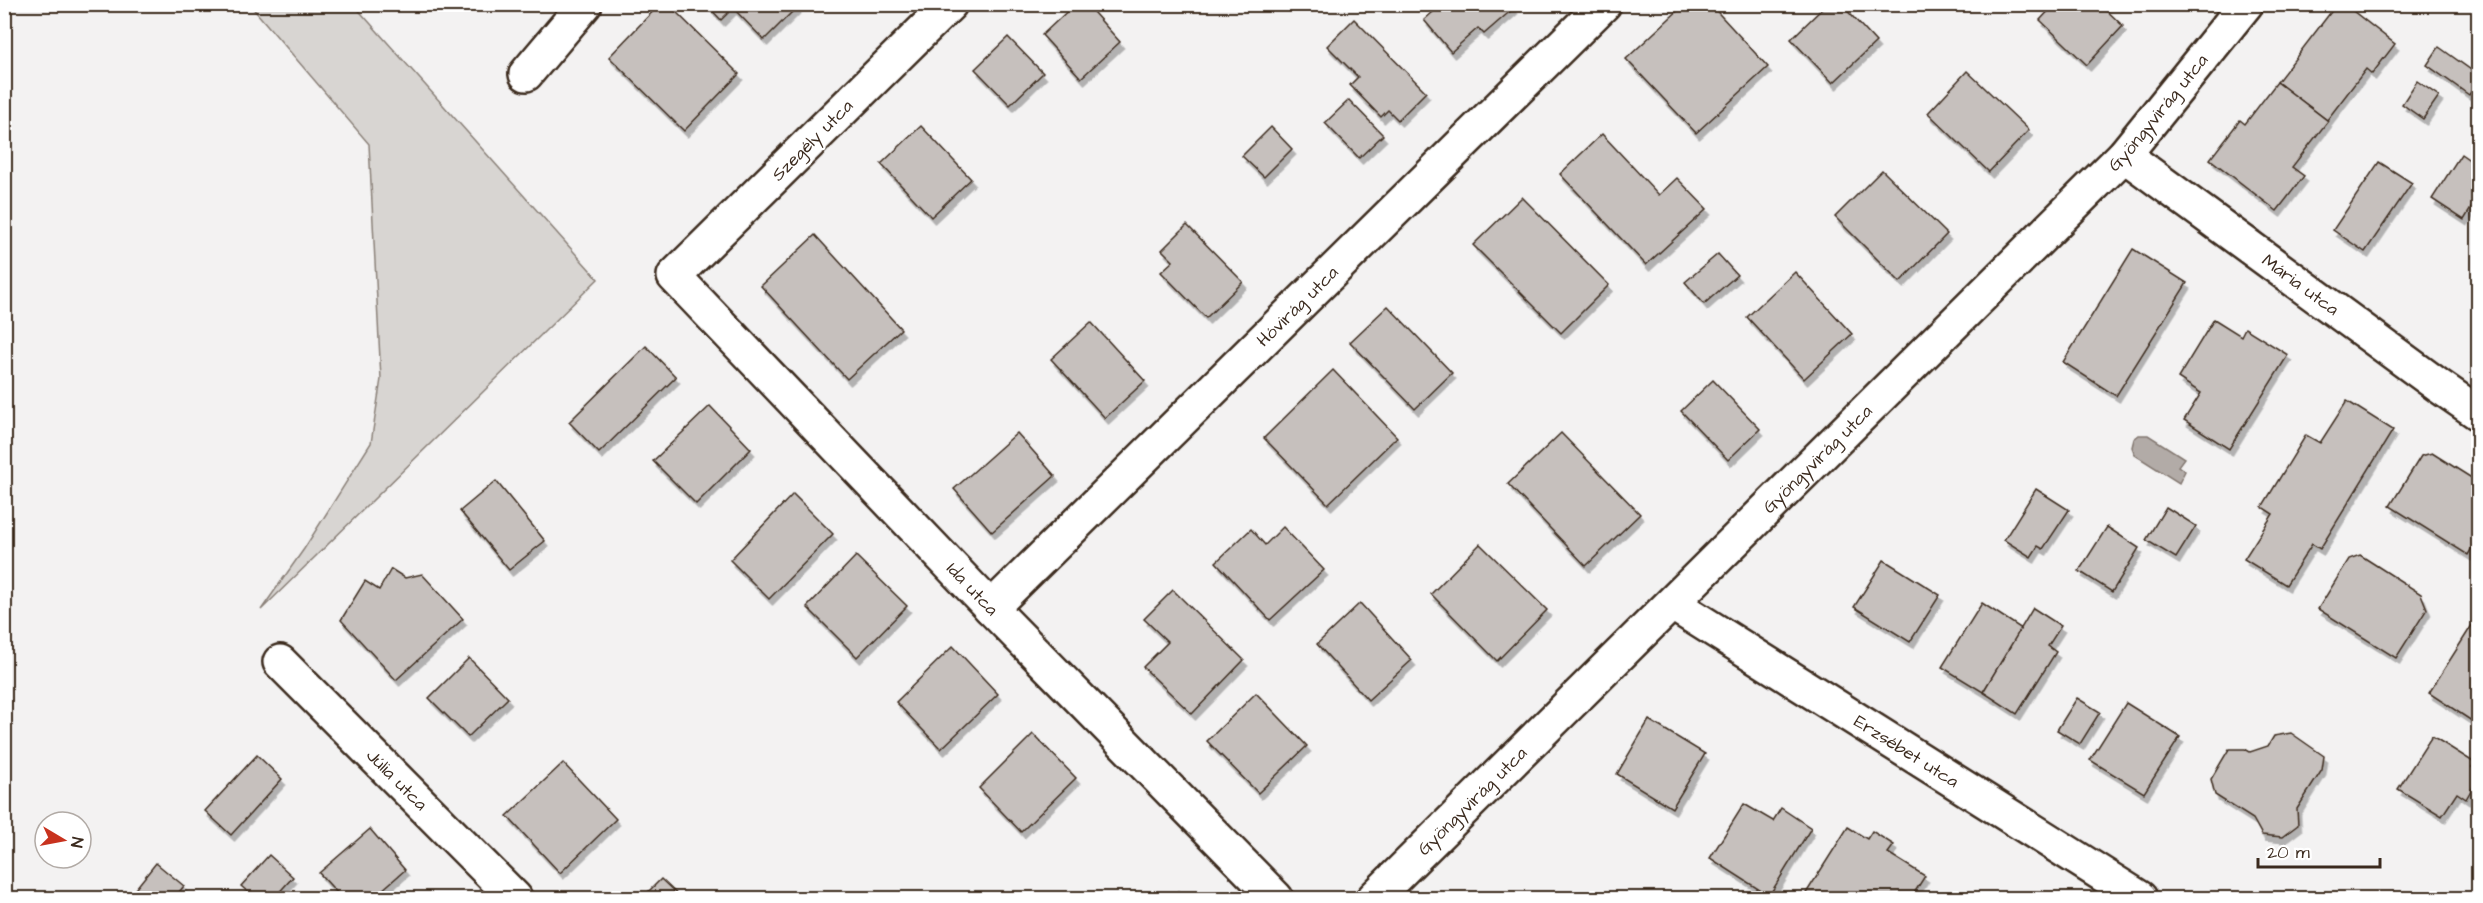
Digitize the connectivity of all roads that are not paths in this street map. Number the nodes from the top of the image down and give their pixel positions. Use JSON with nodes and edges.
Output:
{"nodes":[{"id":1,"x":585,"y":4,"type":"edge"},
{"id":2,"x":950,"y":4,"type":"edge"},
{"id":3,"x":1604,"y":4,"type":"edge"},
{"id":4,"x":2246,"y":4,"type":"edge"},
{"id":5,"x":526,"y":74,"type":"dead end"},
{"id":6,"x":2124,"y":155,"type":"junction"},
{"id":7,"x":674,"y":276,"type":"joint"},
{"id":8,"x":2478,"y":412,"type":"edge"},
{"id":9,"x":1673,"y":604,"type":"junction"},
{"id":10,"x":991,"y":608,"type":"junction"},
{"id":11,"x":280,"y":662,"type":"dead end"},
{"id":12,"x":515,"y":898,"type":"edge"},
{"id":13,"x":1276,"y":898,"type":"edge"},
{"id":14,"x":1374,"y":898,"type":"edge"},
{"id":15,"x":2140,"y":898,"type":"edge"}],
"edges":[{"from":1,"to":5,"type":"street"},
{"from":2,"to":7,"type":"street","name":"Szegély utca"},
{"from":3,"to":10,"type":"street","name":"Hóvirág utca"},
{"from":4,"to":6,"type":"street","name":"Gyöngyvirág utca"},
{"from":6,"to":8,"type":"street","name":"Mária utca"},
{"from":6,"to":9,"type":"street","name":"Gyöngyvirág utca"},
{"from":7,"to":10,"type":"street","name":"Ida utca"},
{"from":9,"to":14,"type":"street","name":"Gyöngyvirág utca"},
{"from":9,"to":15,"type":"street","name":"Erzsébet utca"},
{"from":10,"to":13,"type":"street","name":"Ida utca"},
{"from":11,"to":12,"type":"street","name":"Júlia utca"}]}
